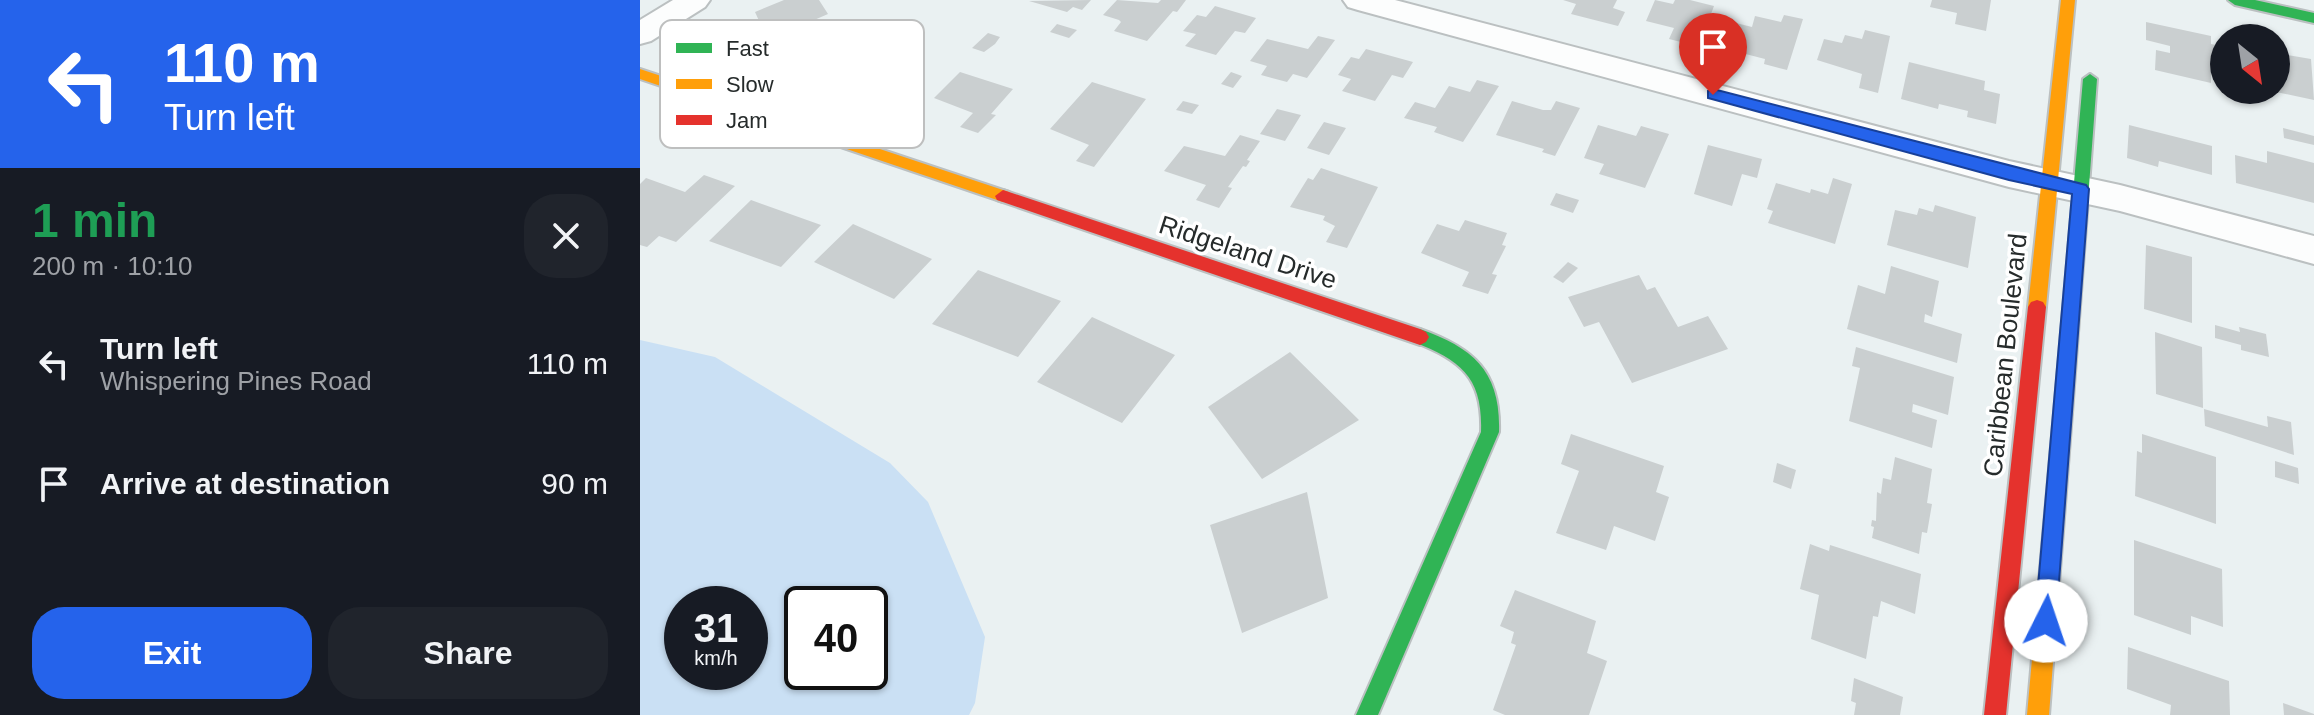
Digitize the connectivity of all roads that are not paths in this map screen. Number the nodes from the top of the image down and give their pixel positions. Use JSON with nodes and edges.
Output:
{"nodes":[{"id":1,"x":695,"y":0,"type":"edge"},
{"id":2,"x":1358,"y":0,"type":"edge"},
{"id":3,"x":2068,"y":0,"type":"edge"},
{"id":4,"x":2235,"y":0,"type":"edge"},
{"id":5,"x":2314,"y":18,"type":"edge"},
{"id":6,"x":663,"y":20,"type":"edge"},
{"id":7,"x":660,"y":22,"type":"edge"},
{"id":8,"x":640,"y":34,"type":"edge"},
{"id":9,"x":2091,"y":62,"type":"dead end"},
{"id":10,"x":640,"y":74,"type":"edge"},
{"id":11,"x":660,"y":81,"type":"edge"},
{"id":12,"x":860,"y":148,"type":"edge"},
{"id":13,"x":2049,"y":182,"type":"junction"},
{"id":14,"x":2080,"y":189,"type":"junction"},
{"id":15,"x":2314,"y":250,"type":"edge"},
{"id":16,"x":1367,"y":715,"type":"edge"},
{"id":17,"x":1995,"y":715,"type":"edge"},
{"id":18,"x":2038,"y":715,"type":"edge"}],
"edges":[{"from":1,"to":6,"type":"street"},
{"from":2,"to":13,"type":"street"},
{"from":3,"to":13,"type":"street","name":"Caribbean Boulevard"},
{"from":4,"to":5,"type":"street"},
{"from":7,"to":8,"type":"street"},
{"from":9,"to":14,"type":"street"},
{"from":10,"to":11,"type":"street","name":"Ridgeland Drive"},
{"from":12,"to":16,"type":"street","name":"Ridgeland Drive"},
{"from":13,"to":14,"type":"street"},
{"from":13,"to":17,"type":"street","name":"Caribbean Boulevard"},
{"from":14,"to":15,"type":"street"},
{"from":14,"to":18,"type":"street"}]}
